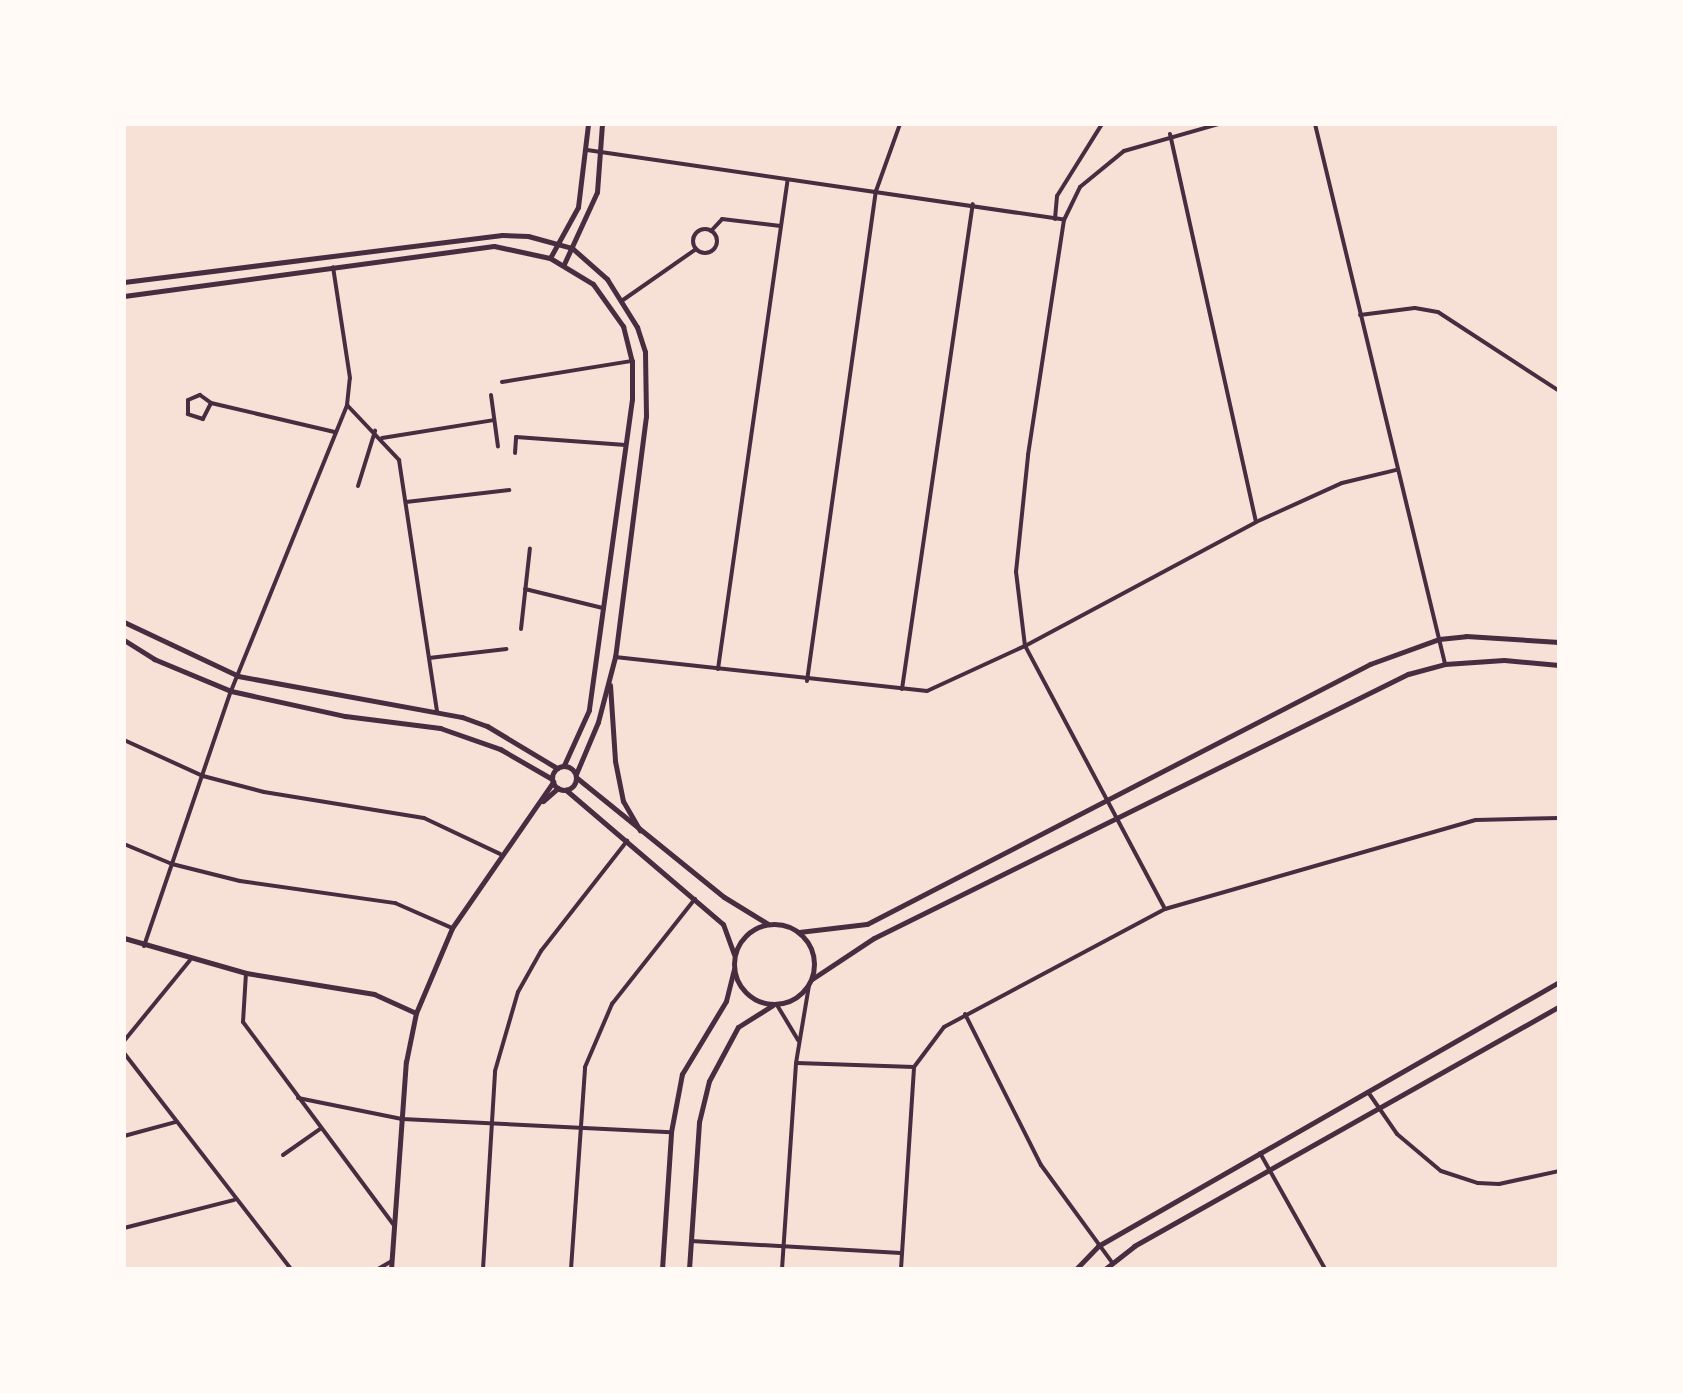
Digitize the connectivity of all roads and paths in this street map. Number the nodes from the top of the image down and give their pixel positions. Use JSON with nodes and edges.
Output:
{"nodes":[{"id":1,"x":588,"y":124,"type":"edge"},
{"id":2,"x":602,"y":124,"type":"edge"},
{"id":3,"x":900,"y":124,"type":"edge"},
{"id":4,"x":1102,"y":124,"type":"edge"},
{"id":5,"x":1219,"y":124,"type":"edge"},
{"id":6,"x":1315,"y":124,"type":"edge"},
{"id":7,"x":1170,"y":134,"type":"junction"},
{"id":8,"x":587,"y":150,"type":"junction"},
{"id":9,"x":602,"y":152,"type":"junction"},
{"id":10,"x":788,"y":180,"type":"junction"},
{"id":11,"x":876,"y":191,"type":"junction"},
{"id":12,"x":973,"y":204,"type":"junction"},
{"id":13,"x":1055,"y":219,"type":"junction"},
{"id":14,"x":1064,"y":220,"type":"junction"},
{"id":15,"x":781,"y":226,"type":"junction"},
{"id":16,"x":711,"y":231,"type":"junction"},
{"id":17,"x":556,"y":242,"type":"junction"},
{"id":18,"x":572,"y":248,"type":"junction"},
{"id":19,"x":696,"y":249,"type":"junction"},
{"id":20,"x":331,"y":256,"type":"junction"},
{"id":21,"x":550,"y":258,"type":"junction"},
{"id":22,"x":564,"y":264,"type":"junction"},
{"id":23,"x":333,"y":267,"type":"junction"},
{"id":24,"x":137,"y":280,"type":"junction"},
{"id":25,"x":124,"y":282,"type":"edge"},
{"id":26,"x":139,"y":293,"type":"junction"},
{"id":27,"x":124,"y":296,"type":"edge"},
{"id":28,"x":623,"y":300,"type":"junction"},
{"id":29,"x":612,"y":307,"type":"junction"},
{"id":30,"x":1360,"y":315,"type":"junction"},
{"id":31,"x":632,"y":361,"type":"junction"},
{"id":32,"x":502,"y":382,"type":"dead end"},
{"id":33,"x":1559,"y":391,"type":"edge"},
{"id":34,"x":491,"y":395,"type":"dead end"},
{"id":35,"x":211,"y":403,"type":"junction"},
{"id":36,"x":347,"y":405,"type":"junction"},
{"id":37,"x":494,"y":420,"type":"junction"},
{"id":38,"x":375,"y":431,"type":"junction"},
{"id":39,"x":335,"y":432,"type":"junction"},
{"id":40,"x":382,"y":438,"type":"junction"},
{"id":41,"x":626,"y":445,"type":"junction"},
{"id":42,"x":498,"y":447,"type":"dead end"},
{"id":43,"x":515,"y":453,"type":"dead end"},
{"id":44,"x":1396,"y":470,"type":"junction"},
{"id":45,"x":358,"y":486,"type":"dead end"},
{"id":46,"x":509,"y":490,"type":"dead end"},
{"id":47,"x":406,"y":502,"type":"junction"},
{"id":48,"x":1256,"y":522,"type":"junction"},
{"id":49,"x":530,"y":548,"type":"dead end"},
{"id":50,"x":525,"y":589,"type":"junction"},
{"id":51,"x":605,"y":609,"type":"junction"},
{"id":52,"x":620,"y":611,"type":"junction"},
{"id":53,"x":124,"y":622,"type":"edge"},
{"id":54,"x":521,"y":629,"type":"dead end"},
{"id":55,"x":1439,"y":639,"type":"junction"},
{"id":56,"x":124,"y":640,"type":"edge"},
{"id":57,"x":1559,"y":642,"type":"edge"},
{"id":58,"x":1025,"y":646,"type":"junction"},
{"id":59,"x":506,"y":649,"type":"dead end"},
{"id":60,"x":615,"y":657,"type":"junction"},
{"id":61,"x":429,"y":658,"type":"junction"},
{"id":62,"x":1445,"y":664,"type":"junction"},
{"id":63,"x":1559,"y":665,"type":"edge"},
{"id":64,"x":718,"y":669,"type":"junction"},
{"id":65,"x":238,"y":676,"type":"junction"},
{"id":66,"x":609,"y":678,"type":"junction"},
{"id":67,"x":807,"y":681,"type":"junction"},
{"id":68,"x":902,"y":690,"type":"junction"},
{"id":69,"x":231,"y":691,"type":"junction"},
{"id":70,"x":437,"y":711,"type":"junction"},
{"id":71,"x":124,"y":740,"type":"edge"},
{"id":72,"x":564,"y":765,"type":"junction"},
{"id":73,"x":557,"y":768,"type":"junction"},
{"id":74,"x":203,"y":776,"type":"junction"},
{"id":75,"x":577,"y":776,"type":"junction"},
{"id":76,"x":552,"y":781,"type":"junction"},
{"id":77,"x":558,"y":788,"type":"junction"},
{"id":78,"x":566,"y":790,"type":"junction"},
{"id":79,"x":1109,"y":795,"type":"junction"},
{"id":80,"x":536,"y":807,"type":"junction"},
{"id":81,"x":1118,"y":815,"type":"junction"},
{"id":82,"x":1559,"y":818,"type":"edge"},
{"id":83,"x":642,"y":834,"type":"junction"},
{"id":84,"x":627,"y":841,"type":"junction"},
{"id":85,"x":124,"y":844,"type":"edge"},
{"id":86,"x":500,"y":854,"type":"junction"},
{"id":87,"x":172,"y":864,"type":"junction"},
{"id":88,"x":696,"y":898,"type":"junction"},
{"id":89,"x":1165,"y":909,"type":"junction"},
{"id":90,"x":769,"y":924,"type":"junction"},
{"id":91,"x":452,"y":928,"type":"junction"},
{"id":92,"x":799,"y":932,"type":"junction"},
{"id":93,"x":124,"y":938,"type":"edge"},
{"id":94,"x":144,"y":946,"type":"junction"},
{"id":95,"x":734,"y":955,"type":"junction"},
{"id":96,"x":190,"y":960,"type":"junction"},
{"id":97,"x":734,"y":969,"type":"junction"},
{"id":98,"x":246,"y":973,"type":"junction"},
{"id":99,"x":810,"y":982,"type":"junction"},
{"id":100,"x":1559,"y":982,"type":"edge"},
{"id":101,"x":775,"y":1005,"type":"junction"},
{"id":102,"x":1559,"y":1007,"type":"edge"},
{"id":103,"x":416,"y":1013,"type":"junction"},
{"id":104,"x":965,"y":1014,"type":"junction"},
{"id":105,"x":124,"y":1041,"type":"edge"},
{"id":106,"x":798,"y":1041,"type":"junction"},
{"id":107,"x":124,"y":1053,"type":"edge"},
{"id":108,"x":796,"y":1063,"type":"junction"},
{"id":109,"x":914,"y":1067,"type":"junction"},
{"id":110,"x":1368,"y":1092,"type":"junction"},
{"id":111,"x":298,"y":1098,"type":"junction"},
{"id":112,"x":1378,"y":1110,"type":"junction"},
{"id":113,"x":402,"y":1119,"type":"junction"},
{"id":114,"x":176,"y":1121,"type":"junction"},
{"id":115,"x":493,"y":1122,"type":"junction"},
{"id":116,"x":578,"y":1127,"type":"junction"},
{"id":117,"x":321,"y":1128,"type":"junction"},
{"id":118,"x":671,"y":1132,"type":"junction"},
{"id":119,"x":124,"y":1136,"type":"edge"},
{"id":120,"x":1260,"y":1153,"type":"junction"},
{"id":121,"x":283,"y":1155,"type":"dead end"},
{"id":122,"x":1270,"y":1171,"type":"junction"},
{"id":123,"x":1559,"y":1171,"type":"edge"},
{"id":124,"x":234,"y":1200,"type":"junction"},
{"id":125,"x":394,"y":1226,"type":"junction"},
{"id":126,"x":124,"y":1228,"type":"edge"},
{"id":127,"x":691,"y":1241,"type":"junction"},
{"id":128,"x":1098,"y":1246,"type":"junction"},
{"id":129,"x":783,"y":1247,"type":"junction"},
{"id":130,"x":901,"y":1253,"type":"junction"},
{"id":131,"x":392,"y":1261,"type":"junction"},
{"id":132,"x":1111,"y":1261,"type":"junction"},
{"id":133,"x":291,"y":1269,"type":"edge"},
{"id":134,"x":378,"y":1269,"type":"edge"},
{"id":135,"x":391,"y":1269,"type":"edge"},
{"id":136,"x":483,"y":1269,"type":"edge"},
{"id":137,"x":571,"y":1269,"type":"edge"},
{"id":138,"x":662,"y":1269,"type":"edge"},
{"id":139,"x":689,"y":1269,"type":"edge"},
{"id":140,"x":782,"y":1269,"type":"edge"},
{"id":141,"x":901,"y":1269,"type":"edge"},
{"id":142,"x":1076,"y":1269,"type":"edge"},
{"id":143,"x":1105,"y":1269,"type":"edge"},
{"id":144,"x":1325,"y":1269,"type":"edge"}],
"edges":[{"from":1,"to":8,"type":"street"},
{"from":2,"to":9,"type":"street"},
{"from":3,"to":11,"type":"street"},
{"from":4,"to":13,"type":"street"},
{"from":5,"to":7,"type":"street"},
{"from":6,"to":30,"type":"street"},
{"from":7,"to":14,"type":"street"},
{"from":7,"to":48,"type":"street"},
{"from":8,"to":9,"type":"street"},
{"from":8,"to":17,"type":"street"},
{"from":9,"to":10,"type":"street"},
{"from":9,"to":18,"type":"street"},
{"from":10,"to":11,"type":"street"},
{"from":10,"to":15,"type":"street"},
{"from":11,"to":12,"type":"street"},
{"from":11,"to":67,"type":"street"},
{"from":12,"to":13,"type":"street"},
{"from":12,"to":68,"type":"street"},
{"from":13,"to":14,"type":"street"},
{"from":14,"to":58,"type":"street"},
{"from":15,"to":16,"type":"street"},
{"from":15,"to":64,"type":"street"},
{"from":16,"to":19,"type":"street"},
{"from":16,"to":19,"type":"street"},
{"from":17,"to":18,"type":"street"},
{"from":17,"to":20,"type":"street"},
{"from":17,"to":21,"type":"street"},
{"from":18,"to":22,"type":"street"},
{"from":18,"to":28,"type":"street"},
{"from":19,"to":28,"type":"street"},
{"from":20,"to":23,"type":"street"},
{"from":20,"to":24,"type":"street"},
{"from":21,"to":22,"type":"street"},
{"from":21,"to":23,"type":"street"},
{"from":22,"to":29,"type":"street"},
{"from":23,"to":26,"type":"street"},
{"from":23,"to":36,"type":"street"},
{"from":24,"to":25,"type":"street"},
{"from":24,"to":26,"type":"street"},
{"from":26,"to":27,"type":"street"},
{"from":28,"to":29,"type":"street"},
{"from":28,"to":52,"type":"street"},
{"from":29,"to":31,"type":"street"},
{"from":30,"to":33,"type":"street"},
{"from":30,"to":44,"type":"street"},
{"from":31,"to":32,"type":"street"},
{"from":31,"to":41,"type":"street"},
{"from":34,"to":37,"type":"street"},
{"from":35,"to":35,"type":"street"},
{"from":35,"to":39,"type":"street"},
{"from":36,"to":38,"type":"street"},
{"from":36,"to":39,"type":"street"},
{"from":37,"to":40,"type":"street"},
{"from":37,"to":42,"type":"street"},
{"from":38,"to":40,"type":"street"},
{"from":38,"to":45,"type":"street"},
{"from":39,"to":65,"type":"street"},
{"from":40,"to":47,"type":"street"},
{"from":41,"to":43,"type":"street"},
{"from":41,"to":51,"type":"street"},
{"from":44,"to":48,"type":"street"},
{"from":44,"to":55,"type":"street"},
{"from":46,"to":47,"type":"street"},
{"from":47,"to":61,"type":"street"},
{"from":48,"to":58,"type":"street"},
{"from":49,"to":50,"type":"street"},
{"from":50,"to":51,"type":"street"},
{"from":50,"to":54,"type":"street"},
{"from":51,"to":52,"type":"street"},
{"from":51,"to":72,"type":"street"},
{"from":52,"to":60,"type":"street"},
{"from":53,"to":65,"type":"street"},
{"from":55,"to":57,"type":"street"},
{"from":55,"to":62,"type":"street"},
{"from":55,"to":79,"type":"street"},
{"from":56,"to":69,"type":"street"},
{"from":58,"to":68,"type":"street"},
{"from":58,"to":79,"type":"street"},
{"from":59,"to":61,"type":"street"},
{"from":60,"to":64,"type":"street"},
{"from":60,"to":66,"type":"street"},
{"from":61,"to":70,"type":"street"},
{"from":62,"to":63,"type":"street"},
{"from":62,"to":81,"type":"street"},
{"from":64,"to":67,"type":"street"},
{"from":65,"to":69,"type":"street"},
{"from":65,"to":70,"type":"street"},
{"from":66,"to":75,"type":"street"},
{"from":66,"to":83,"type":"street"},
{"from":67,"to":68,"type":"street"},
{"from":69,"to":74,"type":"street"},
{"from":69,"to":76,"type":"street"},
{"from":70,"to":73,"type":"street"},
{"from":71,"to":74,"type":"street"},
{"from":72,"to":73,"type":"street"},
{"from":72,"to":75,"type":"street"},
{"from":73,"to":76,"type":"street"},
{"from":74,"to":86,"type":"street"},
{"from":74,"to":87,"type":"street"},
{"from":75,"to":78,"type":"street"},
{"from":75,"to":83,"type":"street"},
{"from":76,"to":77,"type":"street"},
{"from":76,"to":80,"type":"street"},
{"from":77,"to":78,"type":"street"},
{"from":77,"to":80,"type":"street"},
{"from":78,"to":84,"type":"street"},
{"from":79,"to":81,"type":"street"},
{"from":79,"to":92,"type":"street"},
{"from":80,"to":86,"type":"street"},
{"from":81,"to":89,"type":"street"},
{"from":81,"to":99,"type":"street"},
{"from":82,"to":89,"type":"street"},
{"from":83,"to":90,"type":"street"},
{"from":84,"to":88,"type":"street"},
{"from":84,"to":115,"type":"street"},
{"from":85,"to":87,"type":"street"},
{"from":86,"to":91,"type":"street"},
{"from":87,"to":91,"type":"street"},
{"from":87,"to":94,"type":"street"},
{"from":88,"to":95,"type":"street"},
{"from":88,"to":116,"type":"street"},
{"from":89,"to":104,"type":"street"},
{"from":90,"to":92,"type":"street"},
{"from":90,"to":95,"type":"street"},
{"from":91,"to":103,"type":"street"},
{"from":92,"to":99,"type":"street"},
{"from":93,"to":94,"type":"street"},
{"from":94,"to":96,"type":"street"},
{"from":95,"to":97,"type":"street"},
{"from":96,"to":98,"type":"street"},
{"from":96,"to":105,"type":"street"},
{"from":97,"to":101,"type":"street"},
{"from":97,"to":118,"type":"street"},
{"from":98,"to":103,"type":"street"},
{"from":98,"to":111,"type":"street"},
{"from":99,"to":101,"type":"street"},
{"from":99,"to":106,"type":"street"},
{"from":100,"to":110,"type":"street"},
{"from":101,"to":106,"type":"street"},
{"from":101,"to":127,"type":"street"},
{"from":102,"to":112,"type":"street"},
{"from":103,"to":113,"type":"street"},
{"from":104,"to":109,"type":"street"},
{"from":104,"to":128,"type":"street"},
{"from":106,"to":108,"type":"street"},
{"from":107,"to":114,"type":"street"},
{"from":108,"to":109,"type":"street"},
{"from":108,"to":129,"type":"street"},
{"from":109,"to":130,"type":"street"},
{"from":110,"to":112,"type":"street"},
{"from":110,"to":120,"type":"street"},
{"from":111,"to":113,"type":"street"},
{"from":111,"to":117,"type":"street"},
{"from":112,"to":122,"type":"street"},
{"from":112,"to":123,"type":"street"},
{"from":113,"to":115,"type":"street"},
{"from":113,"to":125,"type":"street"},
{"from":114,"to":119,"type":"street"},
{"from":114,"to":124,"type":"street"},
{"from":115,"to":116,"type":"street"},
{"from":115,"to":136,"type":"street"},
{"from":116,"to":118,"type":"street"},
{"from":116,"to":137,"type":"street"},
{"from":117,"to":121,"type":"street"},
{"from":117,"to":125,"type":"street"},
{"from":118,"to":138,"type":"street"},
{"from":120,"to":122,"type":"street"},
{"from":120,"to":128,"type":"street"},
{"from":122,"to":132,"type":"street"},
{"from":122,"to":144,"type":"street"},
{"from":124,"to":126,"type":"street"},
{"from":124,"to":133,"type":"street"},
{"from":125,"to":131,"type":"street"},
{"from":127,"to":129,"type":"street"},
{"from":127,"to":139,"type":"street"},
{"from":128,"to":132,"type":"street"},
{"from":128,"to":142,"type":"street"},
{"from":129,"to":130,"type":"street"},
{"from":129,"to":140,"type":"street"},
{"from":130,"to":141,"type":"street"},
{"from":131,"to":134,"type":"street"},
{"from":131,"to":135,"type":"street"},
{"from":132,"to":143,"type":"street"}]}
